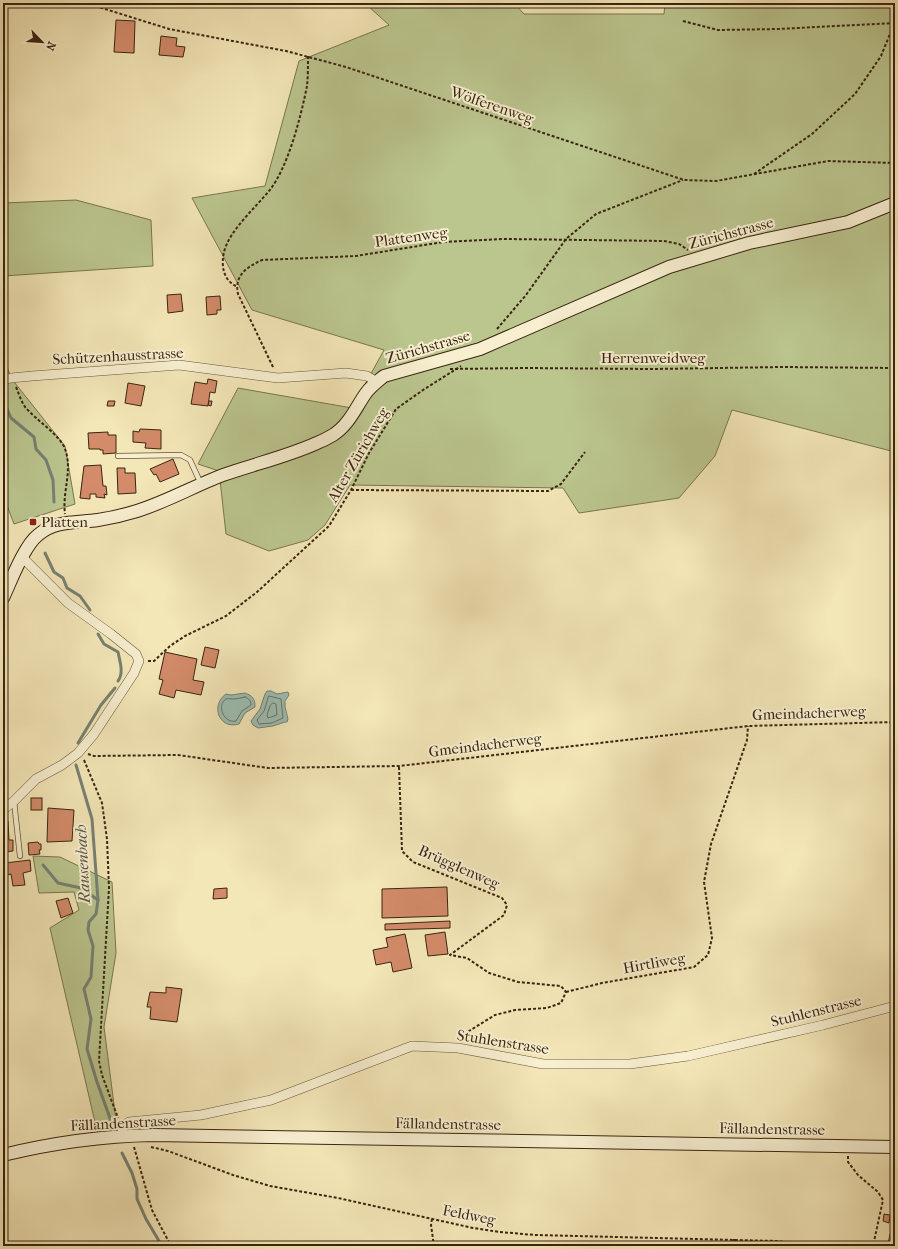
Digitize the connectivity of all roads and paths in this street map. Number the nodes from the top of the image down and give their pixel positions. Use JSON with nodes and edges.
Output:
{"nodes":[{"id":1,"x":86,"y":3,"type":"edge"},
{"id":2,"x":683,"y":21,"type":"dead end"},
{"id":3,"x":895,"y":23,"type":"edge"},
{"id":4,"x":308,"y":56,"type":"junction"},
{"id":5,"x":895,"y":163,"type":"edge"},
{"id":6,"x":754,"y":174,"type":"junction"},
{"id":7,"x":684,"y":180,"type":"junction"},
{"id":8,"x":895,"y":203,"type":"edge"},
{"id":9,"x":566,"y":240,"type":"junction"},
{"id":10,"x":699,"y":258,"type":"junction"},
{"id":11,"x":236,"y":286,"type":"junction"},
{"id":12,"x":495,"y":331,"type":"dead end"},
{"id":13,"x":3,"y":363,"type":"edge"},
{"id":14,"x":462,"y":364,"type":"dead end"},
{"id":15,"x":895,"y":368,"type":"edge"},
{"id":16,"x":449,"y":369,"type":"dead end"},
{"id":17,"x":457,"y":370,"type":"junction"},
{"id":18,"x":278,"y":378,"type":"junction"},
{"id":19,"x":7,"y":379,"type":"edge"},
{"id":20,"x":377,"y":382,"type":"junction"},
{"id":21,"x":586,"y":452,"type":"dead end"},
{"id":22,"x":118,"y":456,"type":"dead end"},
{"id":23,"x":201,"y":484,"type":"junction"},
{"id":24,"x":351,"y":490,"type":"junction"},
{"id":25,"x":66,"y":523,"type":"junction"},
{"id":26,"x":22,"y":557,"type":"junction"},
{"id":27,"x":3,"y":598,"type":"edge"},
{"id":28,"x":138,"y":661,"type":"junction"},
{"id":29,"x":895,"y":722,"type":"edge"},
{"id":30,"x":748,"y":726,"type":"junction"},
{"id":31,"x":78,"y":752,"type":"junction"},
{"id":32,"x":399,"y":766,"type":"junction"},
{"id":33,"x":14,"y":801,"type":"junction"},
{"id":34,"x":3,"y":810,"type":"edge"},
{"id":35,"x":20,"y":856,"type":"dead end"},
{"id":36,"x":566,"y":992,"type":"junction"},
{"id":37,"x":895,"y":1006,"type":"edge"},
{"id":38,"x":458,"y":1048,"type":"junction"},
{"id":39,"x":122,"y":1131,"type":"junction"},
{"id":40,"x":848,"y":1146,"type":"junction"},
{"id":41,"x":140,"y":1147,"type":"dead end"},
{"id":42,"x":145,"y":1147,"type":"dead end"},
{"id":43,"x":895,"y":1147,"type":"edge"},
{"id":44,"x":3,"y":1155,"type":"edge"},
{"id":45,"x":432,"y":1219,"type":"junction"},
{"id":46,"x":734,"y":1239,"type":"junction"},
{"id":47,"x":171,"y":1246,"type":"edge"},
{"id":48,"x":434,"y":1246,"type":"edge"},
{"id":49,"x":734,"y":1246,"type":"edge"},
{"id":50,"x":808,"y":1246,"type":"edge"},
{"id":51,"x":873,"y":1246,"type":"edge"}],
"edges":[{"from":1,"to":4,"type":"path","name":"Wölferenweg"},
{"from":2,"to":3,"type":"path"},
{"from":3,"to":6,"type":"path"},
{"from":4,"to":7,"type":"path","name":"Wölferenweg"},
{"from":4,"to":11,"type":"path"},
{"from":5,"to":6,"type":"path","name":"Wölferenweg"},
{"from":6,"to":7,"type":"path","name":"Wölferenweg"},
{"from":7,"to":9,"type":"path"},
{"from":8,"to":10,"type":"street","name":"Zürichstrasse"},
{"from":9,"to":10,"type":"path","name":"Plattenweg"},
{"from":9,"to":11,"type":"path","name":"Plattenweg"},
{"from":9,"to":12,"type":"path"},
{"from":10,"to":20,"type":"street","name":"Zürichstrasse"},
{"from":11,"to":18,"type":"path"},
{"from":13,"to":19,"type":"path"},
{"from":14,"to":17,"type":"path","name":"Alter Zürichweg"},
{"from":15,"to":17,"type":"path","name":"Herrenweidweg"},
{"from":16,"to":17,"type":"path","name":"Herrenweidweg"},
{"from":17,"to":24,"type":"path","name":"Alter Zürichweg"},
{"from":18,"to":19,"type":"street","name":"Schützenhausstrasse"},
{"from":18,"to":20,"type":"street","name":"Schützenhausstrasse"},
{"from":19,"to":25,"type":"path"},
{"from":20,"to":23,"type":"street","name":"Zürichstrasse"},
{"from":21,"to":24,"type":"path"},
{"from":22,"to":23,"type":"lane"},
{"from":23,"to":25,"type":"street","name":"Zürichstrasse"},
{"from":24,"to":28,"type":"path","name":"Alter Zürichweg"},
{"from":25,"to":26,"type":"street","name":"Zürichstrasse"},
{"from":26,"to":27,"type":"street","name":"Zürichstrasse"},
{"from":26,"to":28,"type":"street"},
{"from":28,"to":31,"type":"street"},
{"from":29,"to":30,"type":"path","name":"Gmeindacherweg"},
{"from":30,"to":32,"type":"path","name":"Gmeindacherweg"},
{"from":30,"to":36,"type":"path","name":"Hirtliweg"},
{"from":31,"to":32,"type":"path","name":"Gmeindacherweg"},
{"from":31,"to":33,"type":"street"},
{"from":31,"to":39,"type":"path"},
{"from":32,"to":36,"type":"path","name":"Brügglenweg"},
{"from":33,"to":34,"type":"street"},
{"from":33,"to":35,"type":"lane"},
{"from":36,"to":38,"type":"path"},
{"from":37,"to":38,"type":"street","name":"Stuhlenstrasse"},
{"from":38,"to":39,"type":"street","name":"Stuhlenstrasse"},
{"from":39,"to":40,"type":"street","name":"Fällandenstrasse"},
{"from":39,"to":44,"type":"street","name":"Fällandenstrasse"},
{"from":40,"to":43,"type":"street","name":"Fällandenstrasse"},
{"from":40,"to":51,"type":"path"},
{"from":41,"to":47,"type":"path"},
{"from":42,"to":45,"type":"path","name":"Feldweg"},
{"from":45,"to":46,"type":"path","name":"Feldweg"},
{"from":45,"to":48,"type":"path"},
{"from":46,"to":49,"type":"path"},
{"from":46,"to":50,"type":"path","name":"Feldweg"}]}
